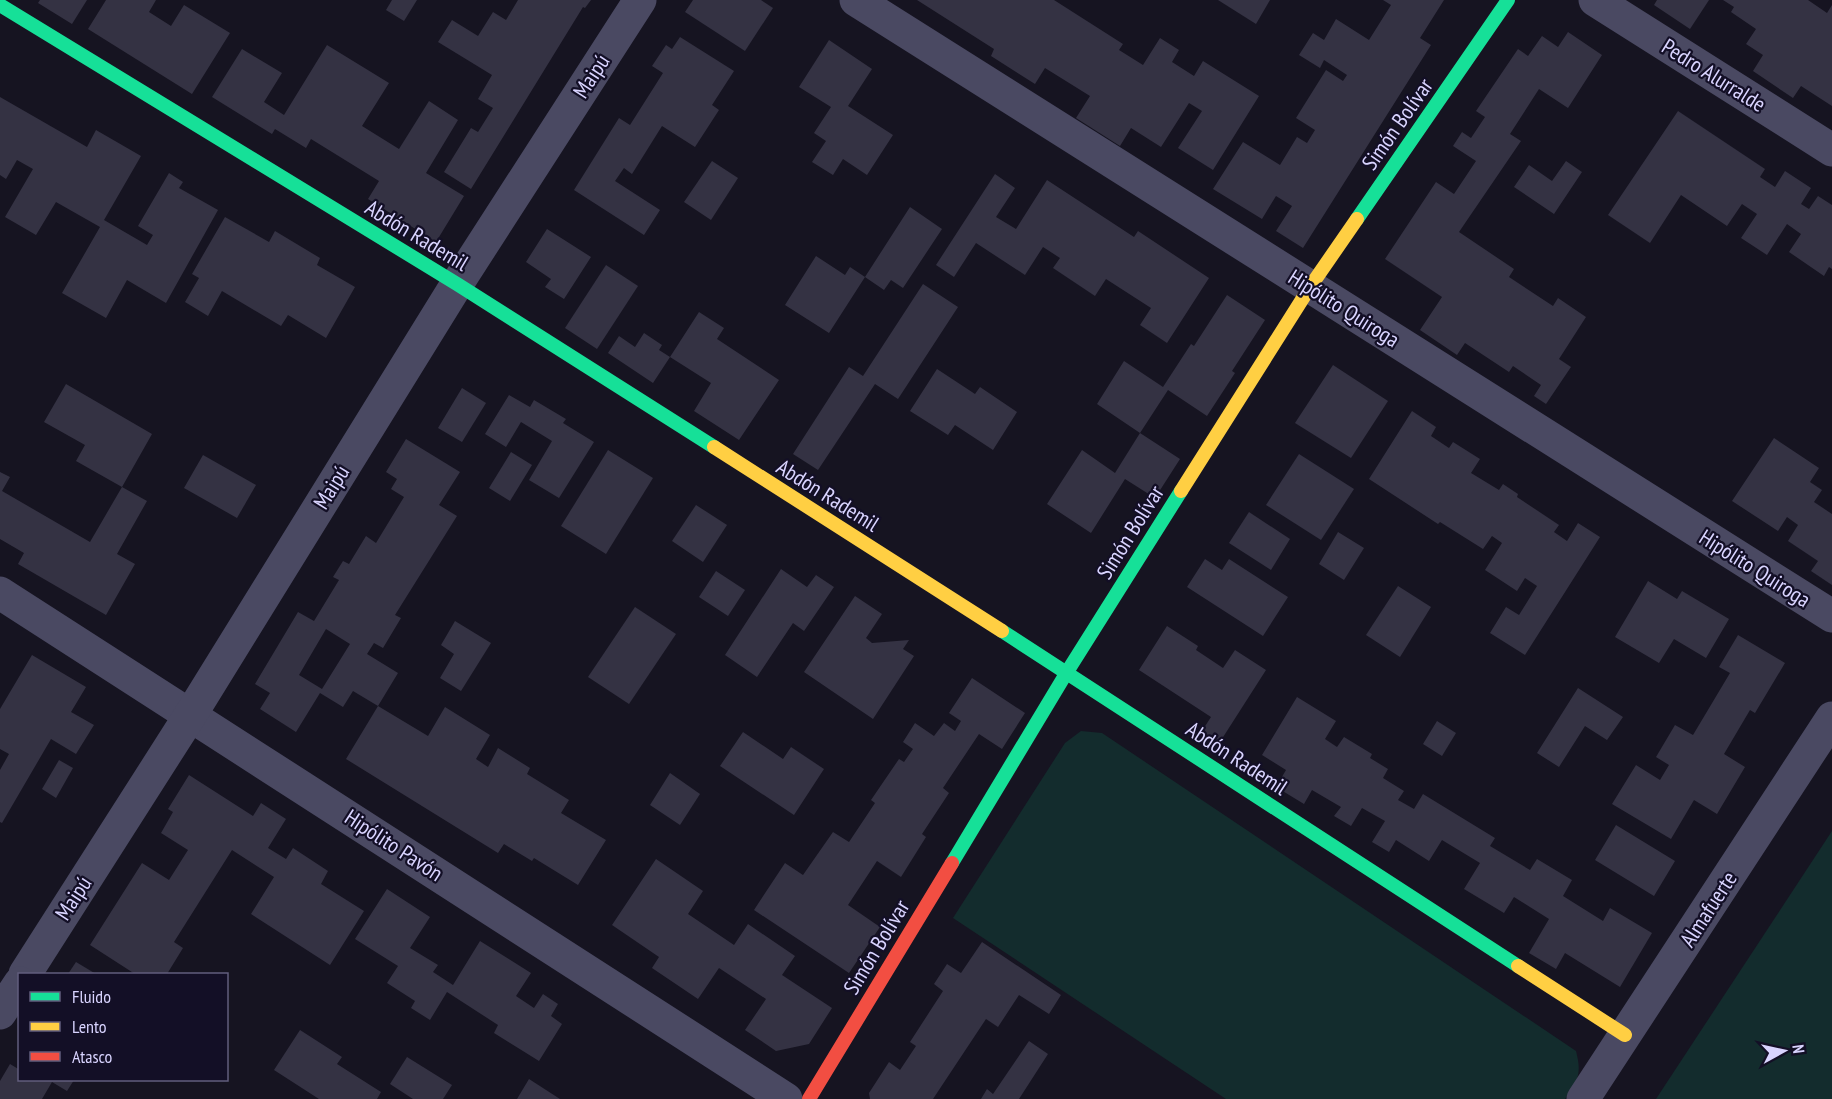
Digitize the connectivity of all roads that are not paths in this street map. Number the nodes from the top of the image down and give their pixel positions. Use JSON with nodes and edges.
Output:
{"nodes":[{"id":1,"x":640,"y":0,"type":"edge"},
{"id":2,"x":856,"y":0,"type":"edge"},
{"id":3,"x":1508,"y":0,"type":"edge"},
{"id":4,"x":1595,"y":0,"type":"edge"},
{"id":5,"x":0,"y":5,"type":"edge"},
{"id":6,"x":1832,"y":150,"type":"edge"},
{"id":7,"x":456,"y":284,"type":"junction"},
{"id":8,"x":1310,"y":287,"type":"junction"},
{"id":9,"x":0,"y":593,"type":"edge"},
{"id":10,"x":1832,"y":616,"type":"edge"},
{"id":11,"x":1067,"y":672,"type":"junction"},
{"id":12,"x":190,"y":714,"type":"junction"},
{"id":13,"x":1832,"y":718,"type":"edge"},
{"id":14,"x":26,"y":973,"type":"edge"},
{"id":15,"x":18,"y":986,"type":"edge"},
{"id":16,"x":0,"y":1013,"type":"edge"},
{"id":17,"x":1625,"y":1035,"type":"junction"},
{"id":18,"x":786,"y":1099,"type":"edge"},
{"id":19,"x":809,"y":1099,"type":"edge"},
{"id":20,"x":1583,"y":1099,"type":"edge"}],
"edges":[{"from":1,"to":7,"type":"street","name":"Maipú"},
{"from":2,"to":8,"type":"street","name":"Hipólito Quiroga"},
{"from":3,"to":8,"type":"street","name":"Simón Bolívar"},
{"from":4,"to":6,"type":"street","name":"Pedro Alurralde"},
{"from":5,"to":7,"type":"street","name":"Abdón Rademil"},
{"from":7,"to":11,"type":"street","name":"Abdón Rademil"},
{"from":7,"to":12,"type":"street","name":"Maipú"},
{"from":8,"to":10,"type":"street","name":"Hipólito Quiroga"},
{"from":8,"to":11,"type":"street","name":"Simón Bolívar"},
{"from":9,"to":12,"type":"street","name":"Hipólito Pavón"},
{"from":11,"to":17,"type":"street","name":"Abdón Rademil"},
{"from":11,"to":19,"type":"street","name":"Simón Bolívar"},
{"from":12,"to":14,"type":"street","name":"Maipú"},
{"from":12,"to":18,"type":"street","name":"Hipólito Pavón"},
{"from":13,"to":17,"type":"street","name":"Almafuerte"},
{"from":15,"to":16,"type":"street"},
{"from":17,"to":20,"type":"street","name":"Almafuerte"}]}
